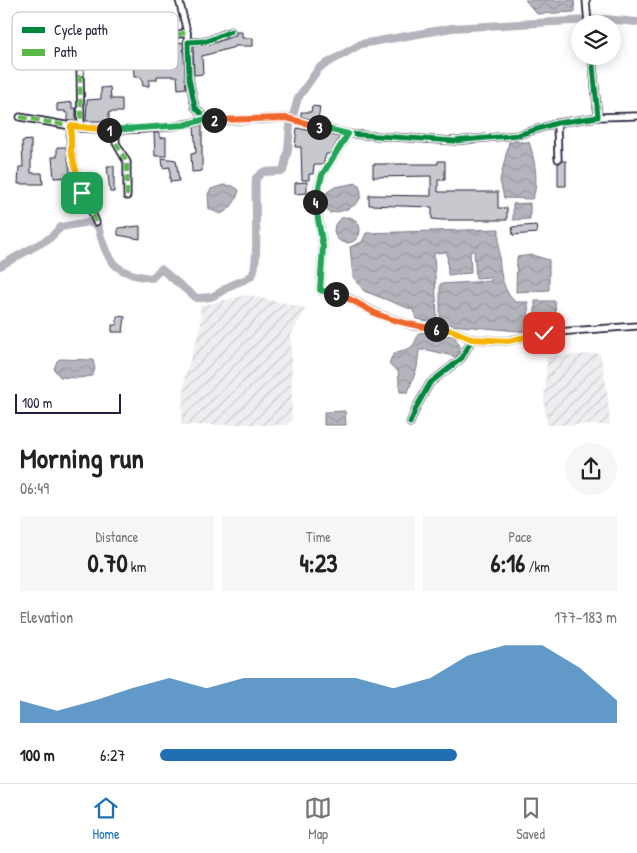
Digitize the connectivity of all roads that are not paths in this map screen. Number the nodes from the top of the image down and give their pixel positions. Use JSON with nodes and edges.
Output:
{"nodes":[{"id":1,"x":179,"y":0,"type":"edge"},
{"id":2,"x":586,"y":0,"type":"edge"},
{"id":3,"x":588,"y":15,"type":"edge"},
{"id":4,"x":231,"y":31,"type":"dead end"},
{"id":5,"x":187,"y":32,"type":"junction"},
{"id":6,"x":178,"y":34,"type":"edge"},
{"id":7,"x":188,"y":42,"type":"junction"},
{"id":8,"x":593,"y":65,"type":"edge"},
{"id":9,"x":80,"y":70,"type":"edge"},
{"id":10,"x":637,"y":116,"type":"edge"},
{"id":11,"x":20,"y":117,"type":"dead end"},
{"id":12,"x":598,"y":117,"type":"junction"},
{"id":13,"x":206,"y":119,"type":"junction"},
{"id":14,"x":557,"y":123,"type":"junction"},
{"id":15,"x":71,"y":126,"type":"junction"},
{"id":16,"x":80,"y":128,"type":"junction"},
{"id":17,"x":116,"y":131,"type":"junction"},
{"id":18,"x":348,"y":134,"type":"junction"},
{"id":19,"x":558,"y":159,"type":"dead end"},
{"id":20,"x":127,"y":196,"type":"dead end"},
{"id":21,"x":96,"y":222,"type":"dead end"},
{"id":22,"x":637,"y":326,"type":"edge"},
{"id":23,"x":472,"y":339,"type":"junction"},
{"id":24,"x":410,"y":423,"type":"dead end"}],
"edges":[{"from":1,"to":5,"type":"street"},
{"from":2,"to":3,"type":"street"},
{"from":4,"to":7,"type":"street"},
{"from":5,"to":6,"type":"street"},
{"from":5,"to":7,"type":"street"},
{"from":7,"to":13,"type":"street"},
{"from":8,"to":12,"type":"street"},
{"from":9,"to":16,"type":"street"},
{"from":10,"to":12,"type":"street"},
{"from":11,"to":15,"type":"street"},
{"from":12,"to":14,"type":"street"},
{"from":13,"to":17,"type":"street"},
{"from":13,"to":18,"type":"street"},
{"from":14,"to":18,"type":"street"},
{"from":14,"to":19,"type":"street"},
{"from":15,"to":16,"type":"street"},
{"from":15,"to":21,"type":"street"},
{"from":16,"to":17,"type":"street"},
{"from":17,"to":20,"type":"street"},
{"from":18,"to":23,"type":"street"},
{"from":22,"to":23,"type":"street"},
{"from":23,"to":24,"type":"street"}]}
